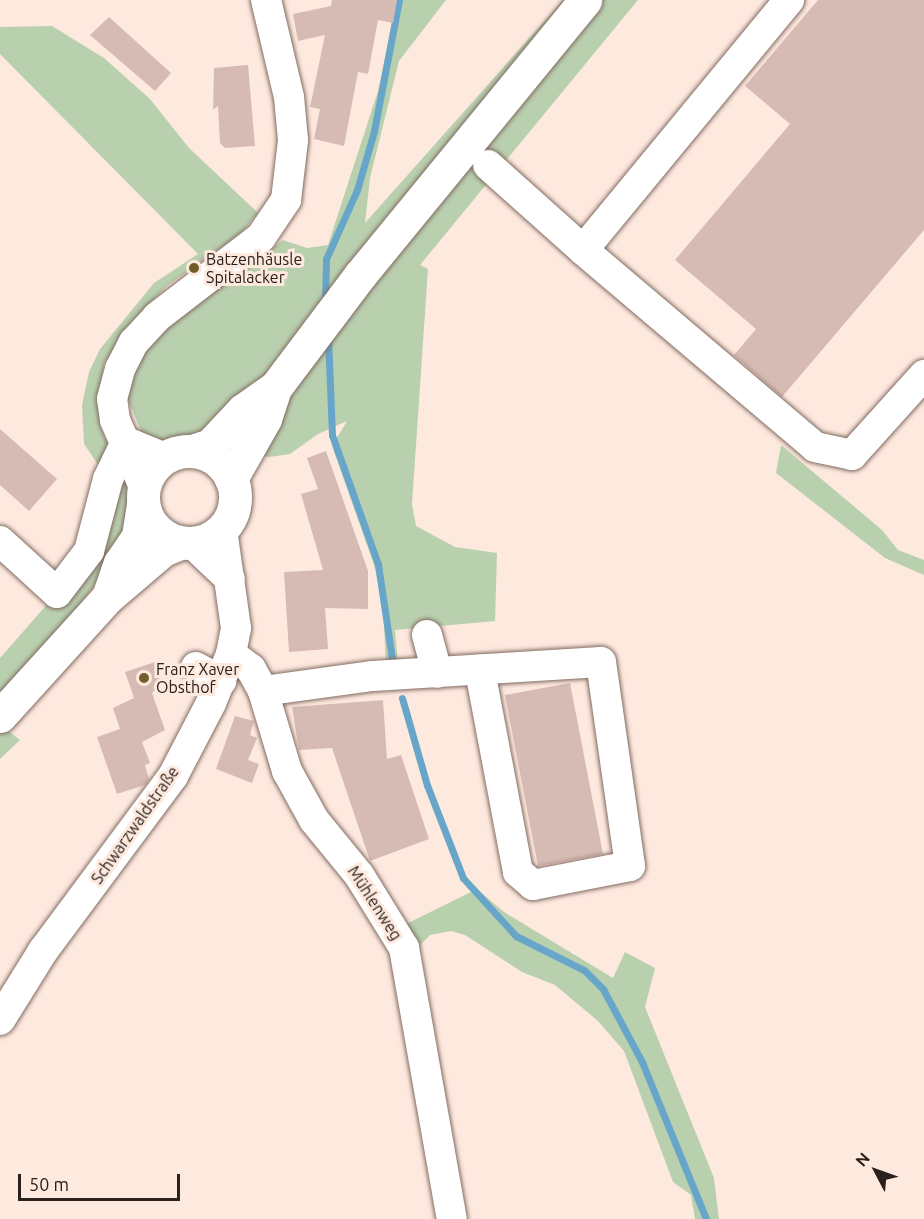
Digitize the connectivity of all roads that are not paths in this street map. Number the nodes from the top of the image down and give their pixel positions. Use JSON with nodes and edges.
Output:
{"nodes":[{"id":1,"x":585,"y":0,"type":"edge"},
{"id":2,"x":789,"y":0,"type":"edge"},
{"id":3,"x":272,"y":1,"type":"edge"},
{"id":4,"x":488,"y":165,"type":"dead end"},
{"id":5,"x":583,"y":250,"type":"junction"},
{"id":6,"x":924,"y":375,"type":"edge"},
{"id":7,"x":275,"y":388,"type":"junction"},
{"id":8,"x":126,"y":442,"type":"junction"},
{"id":9,"x":178,"y":454,"type":"junction"},
{"id":10,"x":231,"y":479,"type":"junction"},
{"id":11,"x":144,"y":496,"type":"junction"},
{"id":12,"x":222,"y":530,"type":"junction"},
{"id":13,"x":0,"y":541,"type":"edge"},
{"id":14,"x":186,"y":543,"type":"junction"},
{"id":15,"x":230,"y":579,"type":"junction"},
{"id":16,"x":108,"y":597,"type":"junction"},
{"id":17,"x":427,"y":635,"type":"dead end"},
{"id":18,"x":216,"y":667,"type":"junction"},
{"id":19,"x":480,"y":670,"type":"junction"},
{"id":20,"x":437,"y":673,"type":"junction"},
{"id":21,"x":263,"y":691,"type":"junction"},
{"id":22,"x":0,"y":716,"type":"edge"},
{"id":23,"x":0,"y":1020,"type":"edge"},
{"id":24,"x":452,"y":1219,"type":"edge"}],
"edges":[{"from":1,"to":7,"type":"main road"},
{"from":2,"to":5,"type":"street"},
{"from":3,"to":8,"type":"street"},
{"from":4,"to":5,"type":"street"},
{"from":5,"to":6,"type":"street"},
{"from":7,"to":9,"type":"main road"},
{"from":7,"to":10,"type":"main road"},
{"from":8,"to":9,"type":"street"},
{"from":8,"to":11,"type":"street"},
{"from":8,"to":13,"type":"street"},
{"from":9,"to":10,"type":"main road"},
{"from":9,"to":11,"type":"main road"},
{"from":10,"to":12,"type":"main road"},
{"from":11,"to":14,"type":"main road"},
{"from":11,"to":16,"type":"main road"},
{"from":12,"to":14,"type":"main road"},
{"from":12,"to":15,"type":"street","name":"Schwarzwaldstraße"},
{"from":14,"to":15,"type":"street"},
{"from":14,"to":16,"type":"main road"},
{"from":15,"to":18,"type":"street","name":"Schwarzwaldstraße"},
{"from":16,"to":22,"type":"main road"},
{"from":17,"to":20,"type":"street"},
{"from":18,"to":21,"type":"street","name":"Mühlenweg"},
{"from":18,"to":23,"type":"street","name":"Schwarzwaldstraße"},
{"from":19,"to":19,"type":"street"},
{"from":19,"to":20,"type":"street"},
{"from":20,"to":21,"type":"street"},
{"from":21,"to":24,"type":"street","name":"Mühlenweg"}]}
